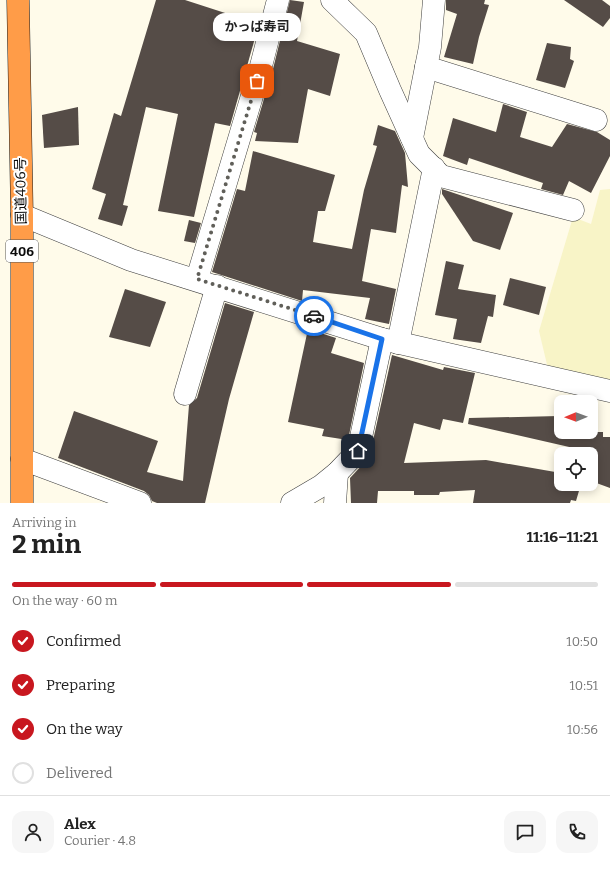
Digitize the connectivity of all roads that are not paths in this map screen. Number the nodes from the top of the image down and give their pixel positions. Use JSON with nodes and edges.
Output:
{"nodes":[{"id":1,"x":18,"y":0,"type":"edge"},
{"id":2,"x":278,"y":0,"type":"edge"},
{"id":3,"x":332,"y":0,"type":"edge"},
{"id":4,"x":434,"y":0,"type":"edge"},
{"id":5,"x":426,"y":67,"type":"junction"},
{"id":6,"x":596,"y":120,"type":"dead end"},
{"id":7,"x":412,"y":138,"type":"junction"},
{"id":8,"x":434,"y":168,"type":"junction"},
{"id":9,"x":573,"y":210,"type":"dead end"},
{"id":10,"x":22,"y":215,"type":"junction"},
{"id":11,"x":207,"y":283,"type":"junction"},
{"id":12,"x":390,"y":341,"type":"junction"},
{"id":13,"x":610,"y":391,"type":"edge"},
{"id":14,"x":185,"y":394,"type":"dead end"},
{"id":15,"x":22,"y":460,"type":"junction"},
{"id":16,"x":337,"y":473,"type":"junction"},
{"id":17,"x":22,"y":503,"type":"edge"},
{"id":18,"x":140,"y":503,"type":"edge"},
{"id":19,"x":292,"y":503,"type":"edge"},
{"id":20,"x":335,"y":503,"type":"edge"}],
"edges":[{"from":1,"to":10,"type":"highway","name":"国道406号","number":"406"},
{"from":2,"to":11,"type":"street"},
{"from":3,"to":7,"type":"street"},
{"from":4,"to":5,"type":"street"},
{"from":5,"to":6,"type":"street"},
{"from":5,"to":7,"type":"street"},
{"from":7,"to":8,"type":"street"},
{"from":8,"to":9,"type":"street"},
{"from":8,"to":12,"type":"street"},
{"from":10,"to":11,"type":"street"},
{"from":10,"to":15,"type":"highway","name":"国道406号","number":"406"},
{"from":11,"to":12,"type":"street"},
{"from":11,"to":14,"type":"street"},
{"from":12,"to":13,"type":"street"},
{"from":12,"to":16,"type":"street"},
{"from":15,"to":17,"type":"highway","name":"国道406号","number":"406"},
{"from":15,"to":18,"type":"street"},
{"from":16,"to":19,"type":"street"},
{"from":16,"to":20,"type":"street"}]}
